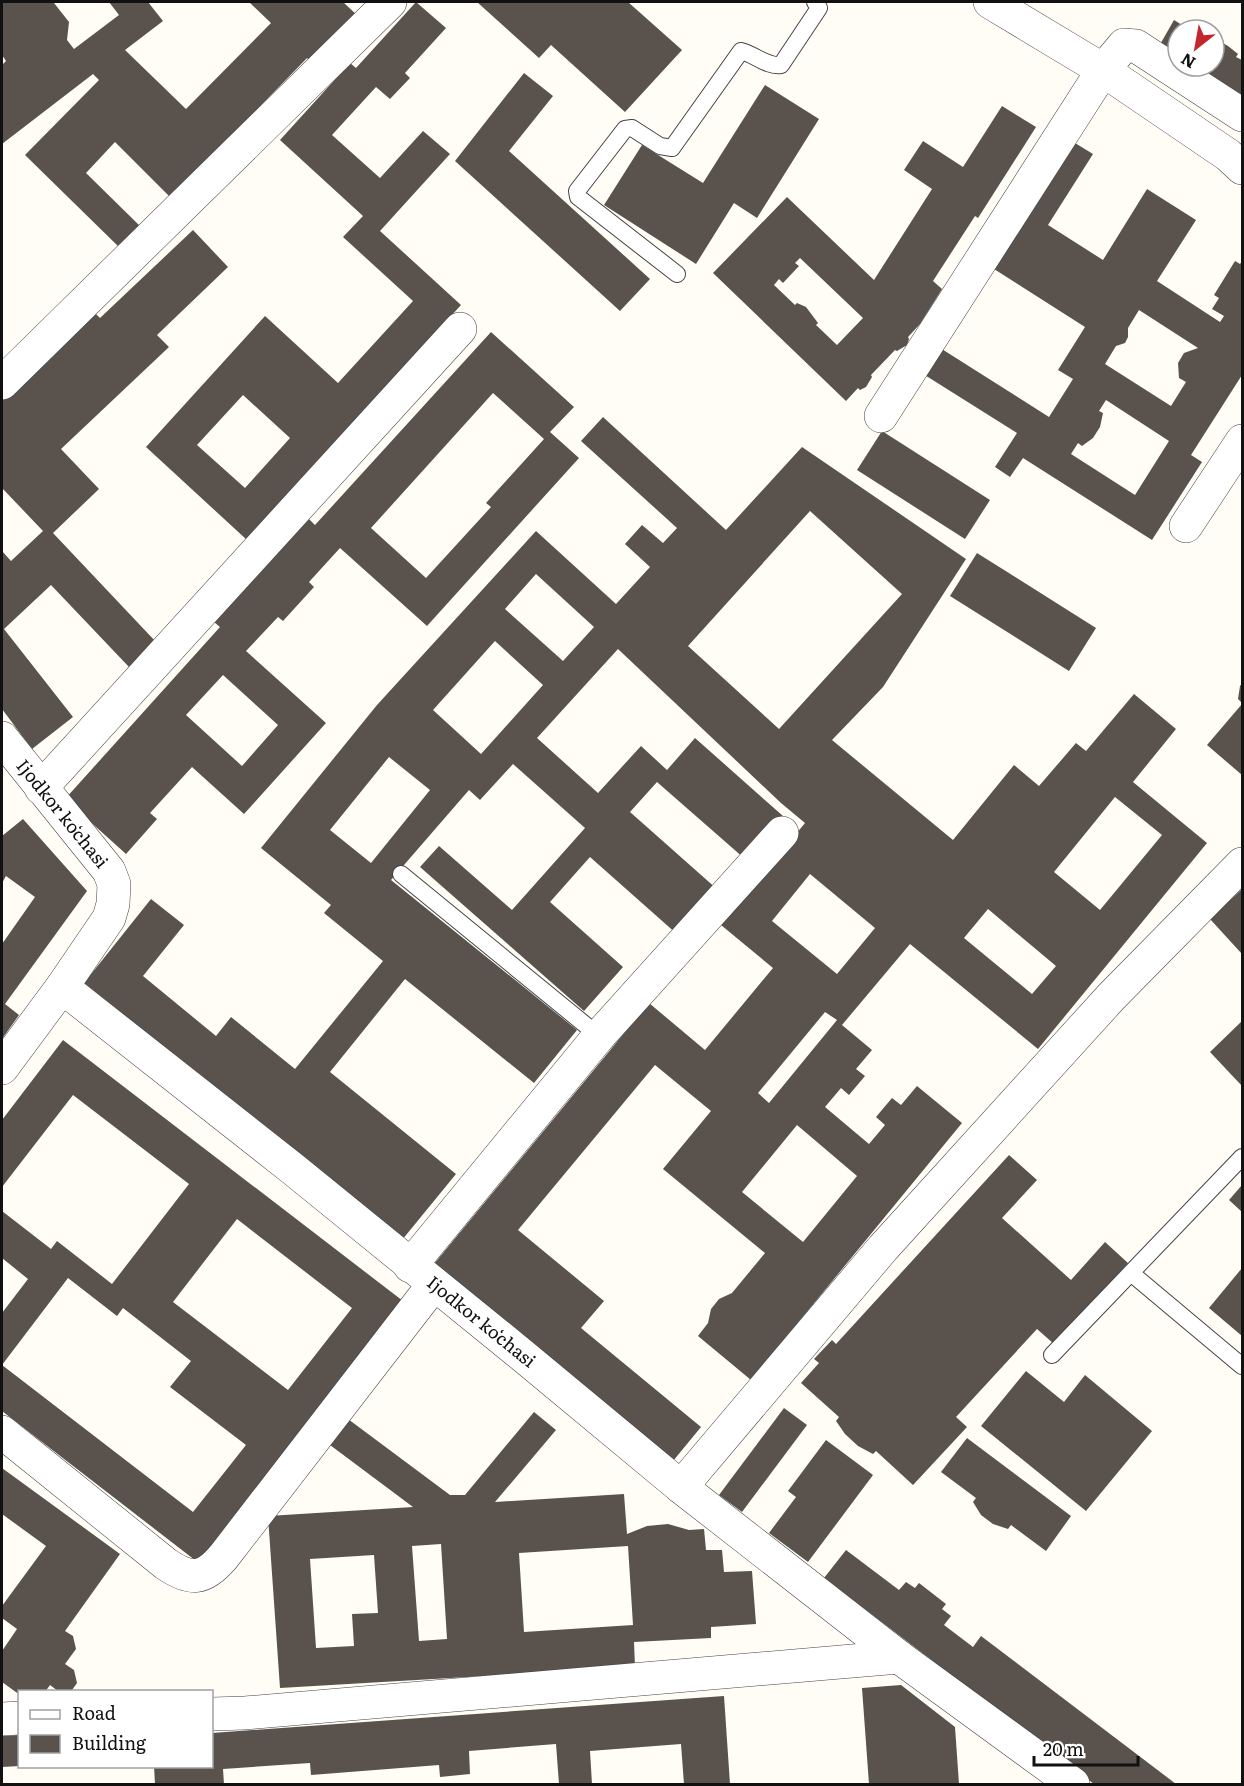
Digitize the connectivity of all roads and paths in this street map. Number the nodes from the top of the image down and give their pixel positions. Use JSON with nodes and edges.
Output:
{"nodes":[{"id":1,"x":390,"y":2,"type":"edge"},
{"id":2,"x":815,"y":2,"type":"edge"},
{"id":3,"x":990,"y":2,"type":"edge"},
{"id":4,"x":1103,"y":70,"type":"junction"},
{"id":5,"x":1242,"y":115,"type":"edge"},
{"id":6,"x":1242,"y":168,"type":"edge"},
{"id":7,"x":677,"y":274,"type":"dead end"},
{"id":8,"x":460,"y":329,"type":"dead end"},
{"id":9,"x":2,"y":383,"type":"edge"},
{"id":10,"x":881,"y":416,"type":"dead end"},
{"id":11,"x":1242,"y":441,"type":"edge"},
{"id":12,"x":1186,"y":526,"type":"dead end"},
{"id":13,"x":2,"y":738,"type":"edge"},
{"id":14,"x":41,"y":788,"type":"junction"},
{"id":15,"x":783,"y":833,"type":"dead end"},
{"id":16,"x":1242,"y":864,"type":"edge"},
{"id":17,"x":401,"y":874,"type":"dead end"},
{"id":18,"x":62,"y":987,"type":"junction"},
{"id":19,"x":598,"y":1036,"type":"junction"},
{"id":20,"x":2,"y":1068,"type":"edge"},
{"id":21,"x":1242,"y":1157,"type":"edge"},
{"id":22,"x":1131,"y":1273,"type":"junction"},
{"id":23,"x":422,"y":1275,"type":"junction"},
{"id":24,"x":1052,"y":1355,"type":"dead end"},
{"id":25,"x":1242,"y":1366,"type":"edge"},
{"id":26,"x":2,"y":1432,"type":"edge"},
{"id":27,"x":681,"y":1487,"type":"junction"},
{"id":28,"x":899,"y":1657,"type":"junction"},
{"id":29,"x":213,"y":1714,"type":"edge"},
{"id":30,"x":18,"y":1718,"type":"edge"},
{"id":31,"x":2,"y":1719,"type":"edge"},
{"id":32,"x":1073,"y":1785,"type":"edge"}],
"edges":[{"from":1,"to":9,"type":"street"},
{"from":2,"to":7,"type":"lane"},
{"from":3,"to":4,"type":"street"},
{"from":4,"to":5,"type":"street"},
{"from":4,"to":6,"type":"street"},
{"from":4,"to":10,"type":"street"},
{"from":8,"to":14,"type":"street"},
{"from":11,"to":12,"type":"street"},
{"from":13,"to":14,"type":"street","name":"Ijodkor koʻchasi"},
{"from":14,"to":18,"type":"street","name":"Ijodkor koʻchasi"},
{"from":15,"to":19,"type":"street"},
{"from":16,"to":27,"type":"street"},
{"from":17,"to":19,"type":"lane"},
{"from":18,"to":20,"type":"street","name":"Ijodkor koʻchasi"},
{"from":18,"to":23,"type":"street","name":"Ijodkor koʻchasi"},
{"from":19,"to":23,"type":"street"},
{"from":21,"to":22,"type":"lane"},
{"from":22,"to":24,"type":"lane"},
{"from":22,"to":25,"type":"lane"},
{"from":23,"to":26,"type":"street"},
{"from":23,"to":27,"type":"street","name":"Ijodkor koʻchasi"},
{"from":27,"to":28,"type":"street","name":"Ijodkor koʻchasi"},
{"from":28,"to":29,"type":"street"},
{"from":28,"to":32,"type":"street","name":"Ijodkor koʻchasi"},
{"from":30,"to":31,"type":"street"}]}
